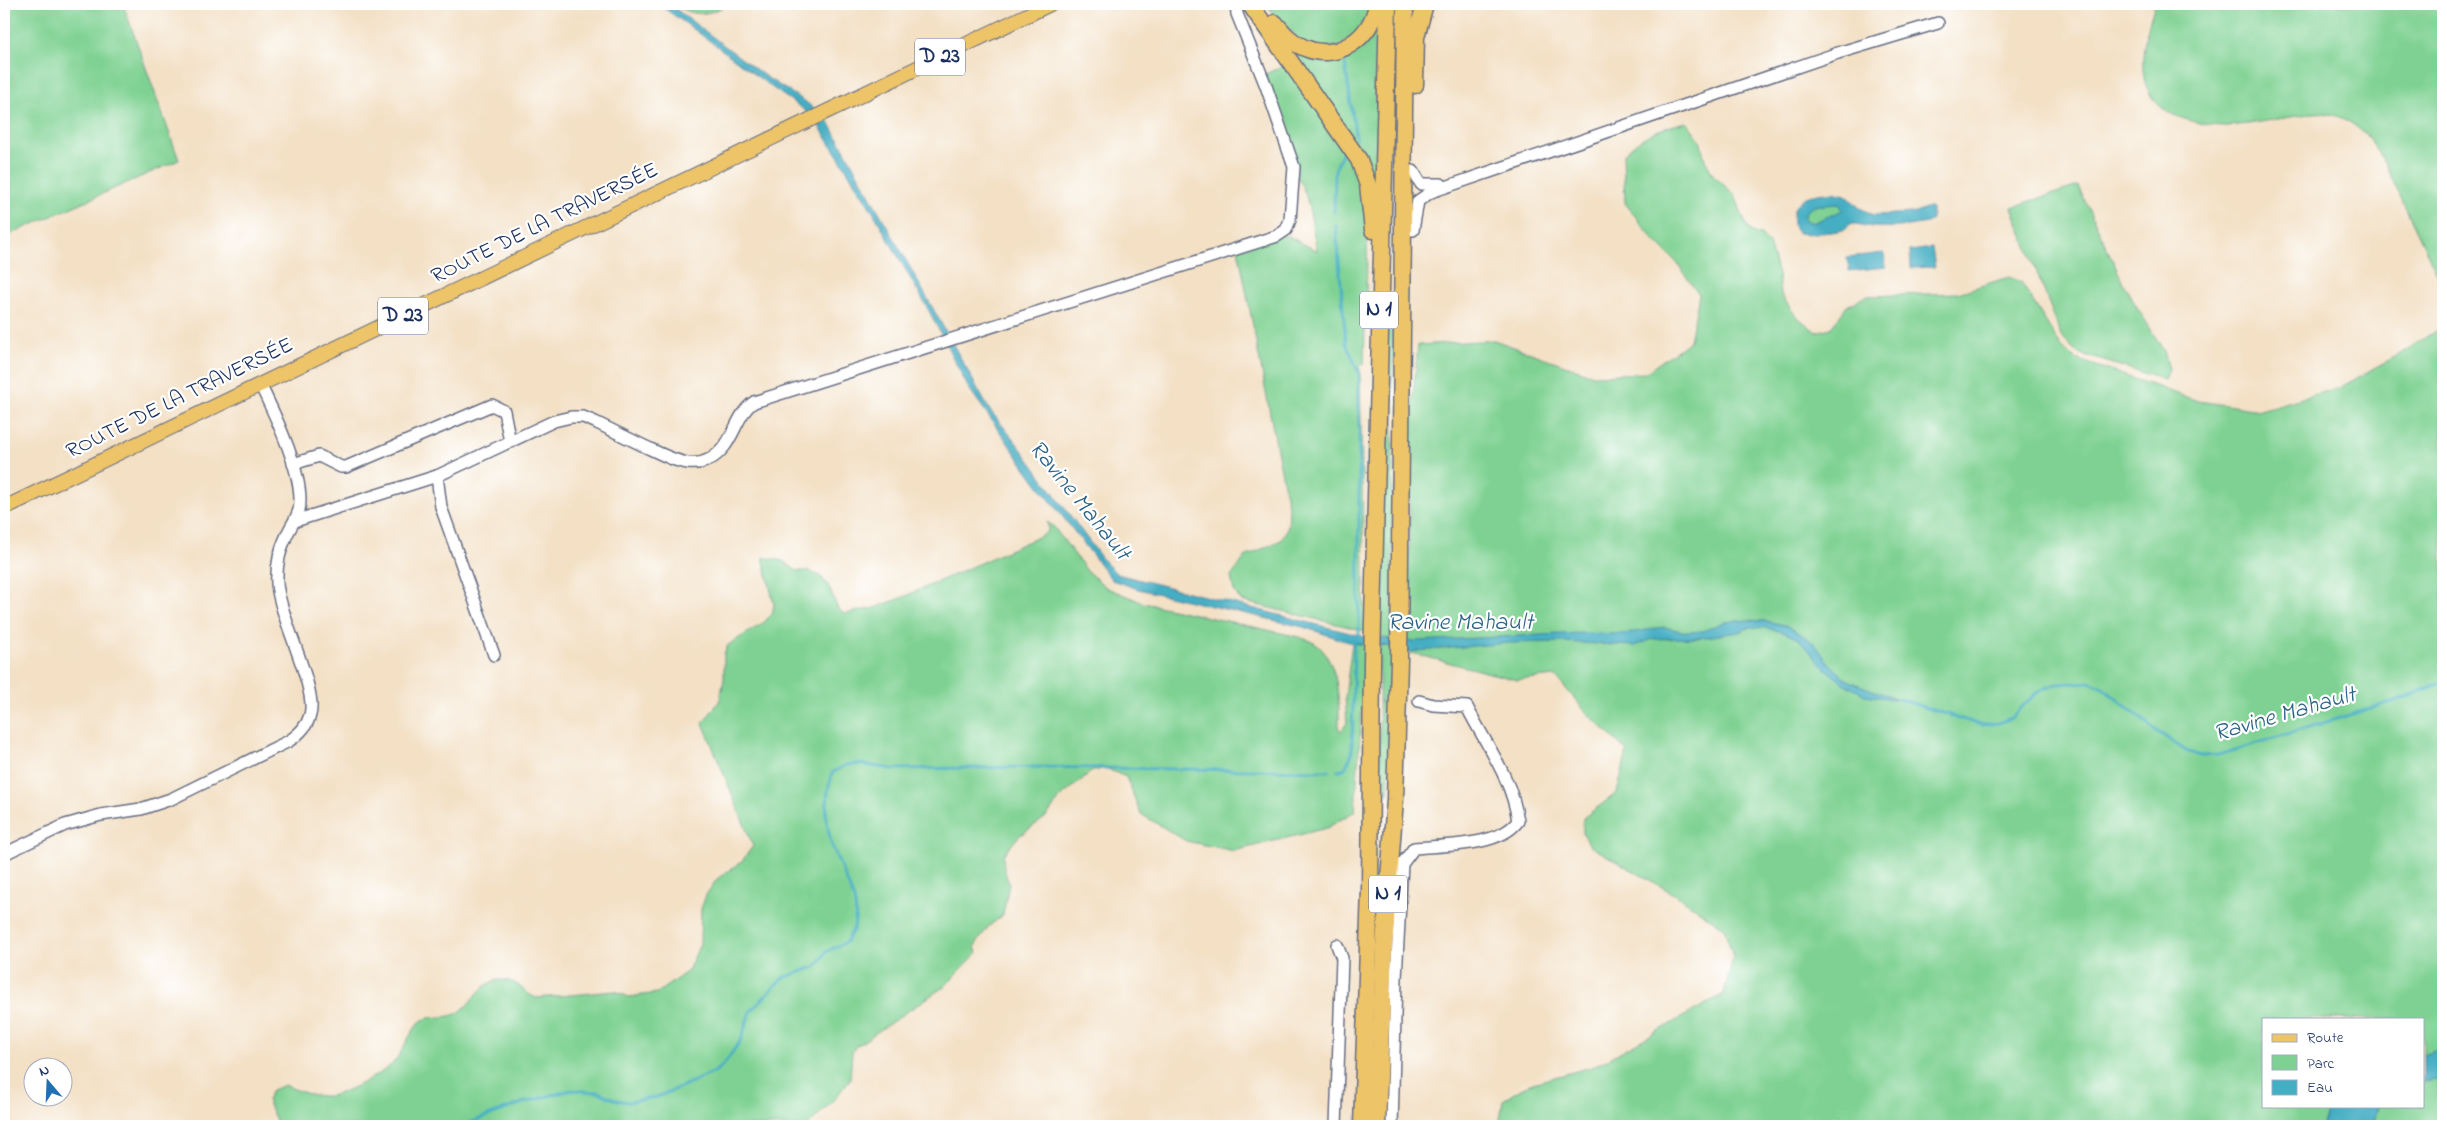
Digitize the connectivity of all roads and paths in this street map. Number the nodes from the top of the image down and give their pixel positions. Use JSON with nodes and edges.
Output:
{"nodes":[{"id":1,"x":1050,"y":4,"type":"edge"},
{"id":2,"x":1236,"y":4,"type":"edge"},
{"id":3,"x":1250,"y":4,"type":"edge"},
{"id":4,"x":1260,"y":4,"type":"edge"},
{"id":5,"x":1377,"y":4,"type":"edge"},
{"id":6,"x":1388,"y":4,"type":"edge"},
{"id":7,"x":1405,"y":4,"type":"edge"},
{"id":8,"x":1425,"y":4,"type":"edge"},
{"id":9,"x":1938,"y":23,"type":"dead end"},
{"id":10,"x":1414,"y":171,"type":"junction"},
{"id":11,"x":1462,"y":181,"type":"junction"},
{"id":12,"x":1413,"y":230,"type":"junction"},
{"id":13,"x":1379,"y":305,"type":"junction"},
{"id":14,"x":260,"y":384,"type":"junction"},
{"id":15,"x":1400,"y":440,"type":"junction"},
{"id":16,"x":510,"y":442,"type":"junction"},
{"id":17,"x":293,"y":464,"type":"junction"},
{"id":18,"x":437,"y":476,"type":"junction"},
{"id":19,"x":4,"y":508,"type":"edge"},
{"id":20,"x":295,"y":520,"type":"junction"},
{"id":21,"x":494,"y":655,"type":"dead end"},
{"id":22,"x":1419,"y":701,"type":"dead end"},
{"id":23,"x":4,"y":854,"type":"edge"},
{"id":24,"x":1337,"y":946,"type":"dead end"},
{"id":25,"x":1336,"y":1126,"type":"edge"},
{"id":26,"x":1362,"y":1126,"type":"edge"},
{"id":27,"x":1378,"y":1126,"type":"edge"},
{"id":28,"x":1392,"y":1126,"type":"edge"}],
"edges":[{"from":1,"to":14,"type":"main road","name":"ROUTE DE LA TRAVERSÉE","number":"D 23"},
{"from":2,"to":16,"type":"street"},
{"from":3,"to":13,"type":"highway"},
{"from":4,"to":5,"type":"highway"},
{"from":6,"to":13,"type":"highway","number":"N 1"},
{"from":7,"to":15,"type":"highway","number":"N 1"},
{"from":8,"to":10,"type":"highway"},
{"from":9,"to":11,"type":"street"},
{"from":10,"to":11,"type":"street"},
{"from":10,"to":12,"type":"highway"},
{"from":11,"to":12,"type":"street"},
{"from":12,"to":15,"type":"highway"},
{"from":13,"to":26,"type":"highway","number":"N 1"},
{"from":14,"to":17,"type":"street"},
{"from":14,"to":19,"type":"main road","name":"ROUTE DE LA TRAVERSÉE","number":"D 23"},
{"from":15,"to":27,"type":"highway","number":"N 1"},
{"from":16,"to":17,"type":"street"},
{"from":16,"to":18,"type":"street"},
{"from":17,"to":20,"type":"street"},
{"from":18,"to":20,"type":"street"},
{"from":18,"to":21,"type":"street"},
{"from":20,"to":23,"type":"street"},
{"from":22,"to":28,"type":"street"},
{"from":24,"to":25,"type":"street"}]}
